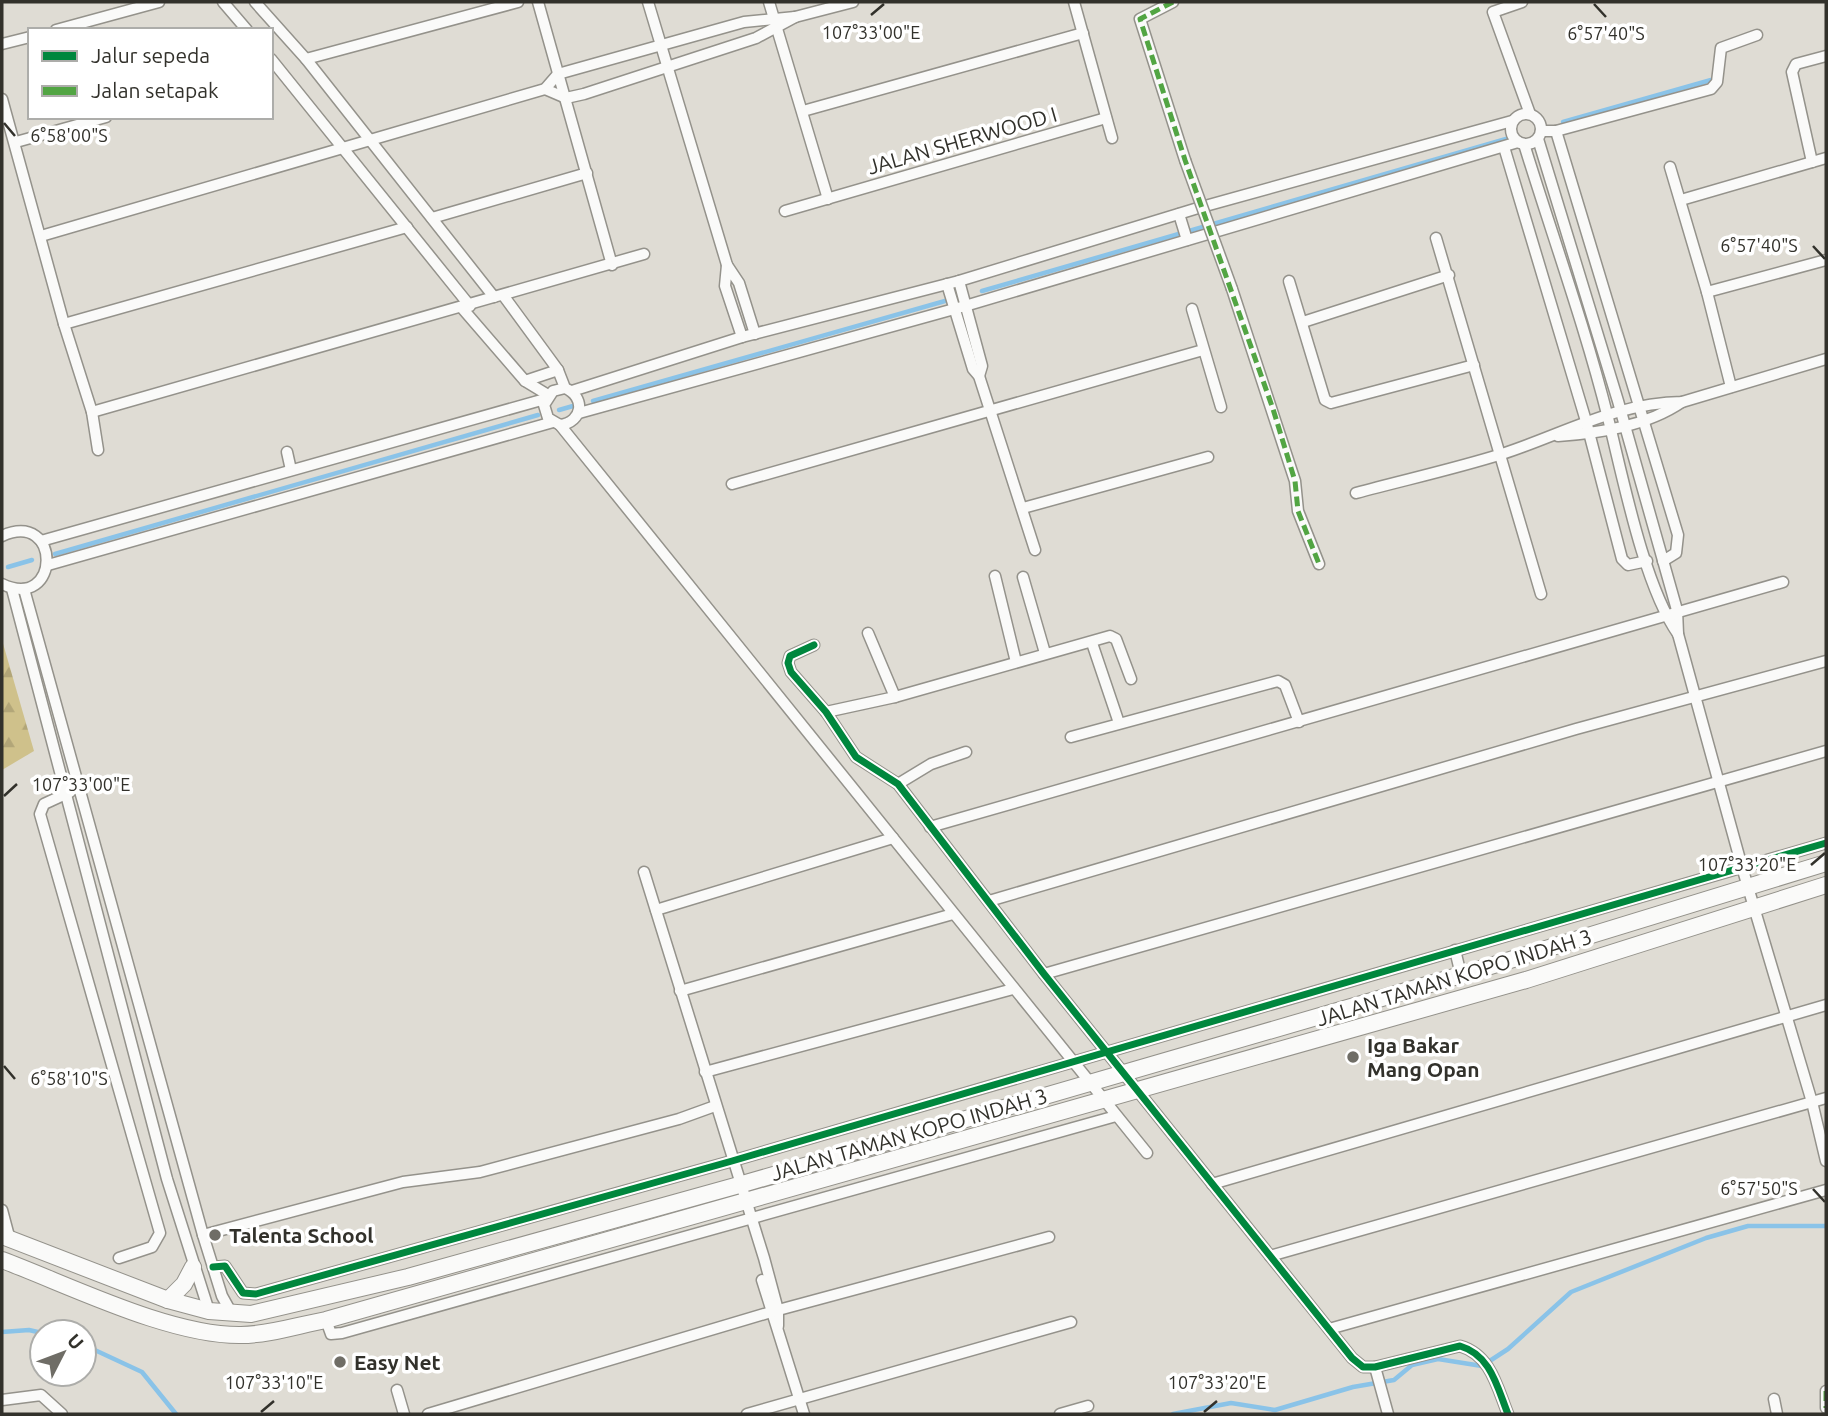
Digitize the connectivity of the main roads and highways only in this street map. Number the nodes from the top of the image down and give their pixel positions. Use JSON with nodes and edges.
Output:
{"nodes":[{"id":1,"x":1826,"y":863,"type":"edge"},
{"id":2,"x":1826,"y":885,"type":"edge"},
{"id":3,"x":6,"y":1238,"type":"edge"},
{"id":4,"x":2,"y":1259,"type":"edge"},
{"id":5,"x":193,"y":1267,"type":"road end"},
{"id":6,"x":408,"y":1277,"type":"junction"},
{"id":7,"x":414,"y":1296,"type":"junction"},
{"id":8,"x":168,"y":1300,"type":"junction"}],
"edges":[{"from":1,"to":6,"type":"main road","name":"JALAN TAMAN KOPO INDAH 3"},
{"from":2,"to":7,"type":"main road","name":"JALAN TAMAN KOPO INDAH 3"},
{"from":3,"to":8,"type":"main road","name":"JALAN TAMAN KOPO INDAH 3"},
{"from":4,"to":7,"type":"main road","name":"JALAN TAMAN KOPO INDAH 3"},
{"from":5,"to":8,"type":"main road"},
{"from":6,"to":7,"type":"main road"},
{"from":6,"to":8,"type":"main road","name":"JALAN TAMAN KOPO INDAH 3"}]}
